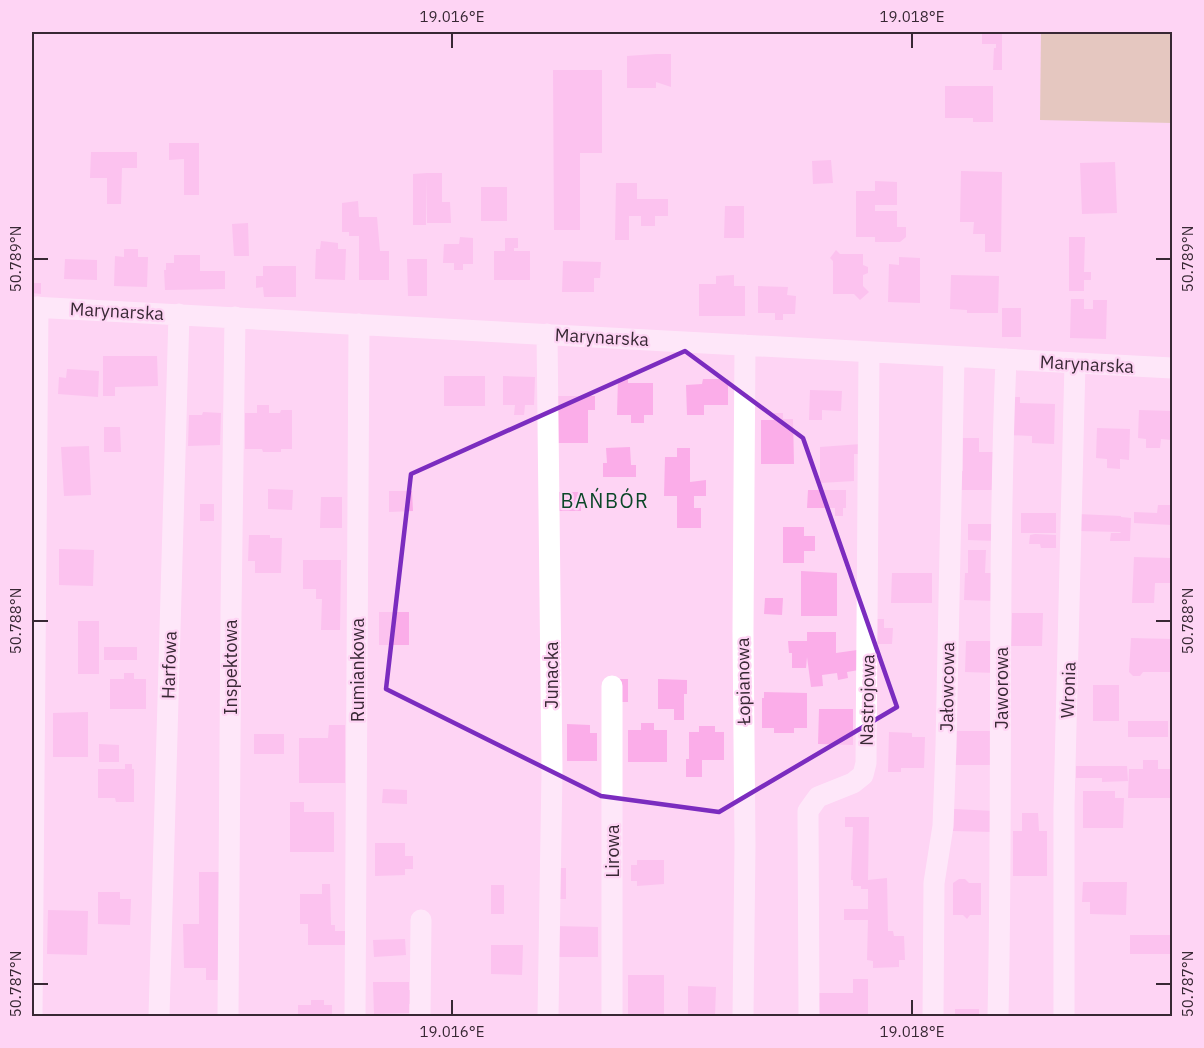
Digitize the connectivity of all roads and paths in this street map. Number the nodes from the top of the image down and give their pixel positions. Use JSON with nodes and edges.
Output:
{"nodes":[{"id":1,"x":35,"y":307,"type":"edge"},
{"id":2,"x":179,"y":314,"type":"junction"},
{"id":3,"x":235,"y":317,"type":"junction"},
{"id":4,"x":359,"y":324,"type":"junction"},
{"id":5,"x":547,"y":334,"type":"junction"},
{"id":6,"x":745,"y":345,"type":"junction"},
{"id":7,"x":869,"y":352,"type":"junction"},
{"id":8,"x":954,"y":357,"type":"junction"},
{"id":9,"x":1006,"y":359,"type":"junction"},
{"id":10,"x":1076,"y":363,"type":"junction"},
{"id":11,"x":1173,"y":368,"type":"edge"},
{"id":12,"x":612,"y":686,"type":"dead end"},
{"id":13,"x":421,"y":920,"type":"dead end"},
{"id":14,"x":32,"y":1017,"type":"edge"},
{"id":15,"x":159,"y":1017,"type":"edge"},
{"id":16,"x":228,"y":1017,"type":"edge"},
{"id":17,"x":355,"y":1017,"type":"edge"},
{"id":18,"x":420,"y":1017,"type":"edge"},
{"id":19,"x":548,"y":1017,"type":"edge"},
{"id":20,"x":612,"y":1017,"type":"edge"},
{"id":21,"x":743,"y":1017,"type":"edge"},
{"id":22,"x":809,"y":1017,"type":"edge"},
{"id":23,"x":933,"y":1017,"type":"edge"},
{"id":24,"x":998,"y":1017,"type":"edge"},
{"id":25,"x":1064,"y":1017,"type":"edge"}],
"edges":[{"from":1,"to":2,"type":"street","name":"Marynarska"},
{"from":1,"to":14,"type":"street"},
{"from":2,"to":3,"type":"street","name":"Marynarska"},
{"from":2,"to":15,"type":"street","name":"Harfowa"},
{"from":3,"to":4,"type":"street","name":"Marynarska"},
{"from":3,"to":16,"type":"street","name":"Inspektowa"},
{"from":4,"to":5,"type":"street","name":"Marynarska"},
{"from":4,"to":17,"type":"street","name":"Rumiankowa"},
{"from":5,"to":6,"type":"street","name":"Marynarska"},
{"from":5,"to":19,"type":"street","name":"Junacka"},
{"from":6,"to":7,"type":"street","name":"Marynarska"},
{"from":6,"to":21,"type":"street","name":"Łopianowa"},
{"from":7,"to":8,"type":"street","name":"Marynarska"},
{"from":7,"to":22,"type":"street","name":"Nastrojowa"},
{"from":8,"to":9,"type":"street","name":"Marynarska"},
{"from":8,"to":23,"type":"street","name":"Jałowcowa"},
{"from":9,"to":10,"type":"street","name":"Marynarska"},
{"from":9,"to":24,"type":"street","name":"Jaworowa"},
{"from":10,"to":11,"type":"street","name":"Marynarska"},
{"from":10,"to":25,"type":"street","name":"Wronia"},
{"from":12,"to":20,"type":"street","name":"Lirowa"},
{"from":13,"to":18,"type":"street"}]}
